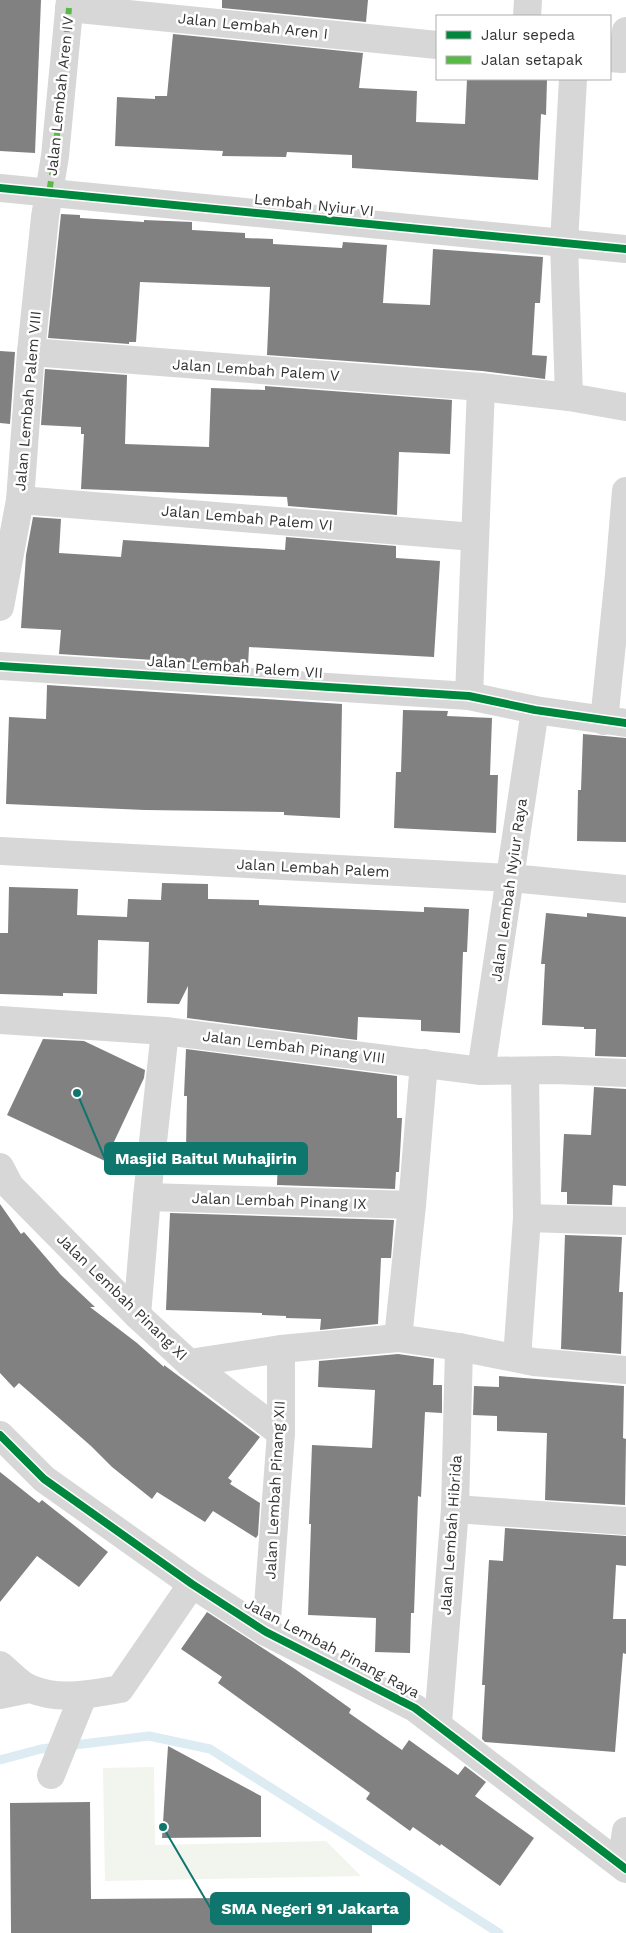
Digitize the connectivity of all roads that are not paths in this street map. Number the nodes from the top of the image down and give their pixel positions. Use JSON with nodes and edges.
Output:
{"nodes":[{"id":1,"x":528,"y":0,"type":"edge"},
{"id":2,"x":70,"y":4,"type":"edge"},
{"id":3,"x":527,"y":15,"type":"edge"},
{"id":4,"x":626,"y":31,"type":"edge"},
{"id":5,"x":436,"y":45,"type":"edge"},
{"id":6,"x":619,"y":59,"type":"edge"},
{"id":7,"x":573,"y":80,"type":"edge"},
{"id":8,"x":0,"y":188,"type":"edge"},
{"id":9,"x":49,"y":193,"type":"junction"},
{"id":10,"x":564,"y":243,"type":"junction"},
{"id":11,"x":626,"y":249,"type":"edge"},
{"id":12,"x":31,"y":352,"type":"junction"},
{"id":13,"x":481,"y":387,"type":"junction"},
{"id":14,"x":569,"y":397,"type":"junction"},
{"id":15,"x":626,"y":407,"type":"edge"},
{"id":16,"x":626,"y":491,"type":"edge"},
{"id":17,"x":20,"y":500,"type":"junction"},
{"id":18,"x":474,"y":537,"type":"junction"},
{"id":19,"x":623,"y":576,"type":"edge"},
{"id":20,"x":0,"y":608,"type":"edge"},
{"id":21,"x":0,"y":666,"type":"edge"},
{"id":22,"x":469,"y":696,"type":"junction"},
{"id":23,"x":535,"y":710,"type":"junction"},
{"id":24,"x":615,"y":722,"type":"edge"},
{"id":25,"x":0,"y":851,"type":"edge"},
{"id":26,"x":511,"y":878,"type":"junction"},
{"id":27,"x":626,"y":890,"type":"edge"},
{"id":28,"x":0,"y":1020,"type":"edge"},
{"id":29,"x":164,"y":1031,"type":"junction"},
{"id":30,"x":424,"y":1063,"type":"junction"},
{"id":31,"x":482,"y":1071,"type":"junction"},
{"id":32,"x":525,"y":1071,"type":"junction"},
{"id":33,"x":626,"y":1074,"type":"edge"},
{"id":34,"x":0,"y":1167,"type":"edge"},
{"id":35,"x":147,"y":1197,"type":"junction"},
{"id":36,"x":412,"y":1205,"type":"junction"},
{"id":37,"x":527,"y":1218,"type":"junction"},
{"id":38,"x":626,"y":1221,"type":"edge"},
{"id":39,"x":137,"y":1316,"type":"junction"},
{"id":40,"x":398,"y":1338,"type":"junction"},
{"id":41,"x":460,"y":1347,"type":"junction"},
{"id":42,"x":281,"y":1349,"type":"junction"},
{"id":43,"x":517,"y":1358,"type":"junction"},
{"id":44,"x":189,"y":1363,"type":"junction"},
{"id":45,"x":626,"y":1370,"type":"edge"},
{"id":46,"x":281,"y":1433,"type":"junction"},
{"id":47,"x":0,"y":1435,"type":"edge"},
{"id":48,"x":455,"y":1510,"type":"junction"},
{"id":49,"x":626,"y":1521,"type":"edge"},
{"id":50,"x":192,"y":1584,"type":"junction"},
{"id":51,"x":266,"y":1632,"type":"junction"},
{"id":52,"x":0,"y":1665,"type":"edge"},
{"id":53,"x":29,"y":1689,"type":"junction"},
{"id":54,"x":0,"y":1695,"type":"edge"},
{"id":55,"x":83,"y":1696,"type":"junction"},
{"id":56,"x":438,"y":1723,"type":"junction"},
{"id":57,"x":51,"y":1775,"type":"dead end"},
{"id":58,"x":626,"y":1831,"type":"edge"},
{"id":59,"x":623,"y":1867,"type":"edge"}],
"edges":[{"from":1,"to":3,"type":"street"},
{"from":2,"to":5,"type":"street","name":"Jalan Lembah Aren I"},
{"from":2,"to":9,"type":"street","name":"Jalan Lembah Aren IV"},
{"from":4,"to":6,"type":"street"},
{"from":7,"to":10,"type":"street"},
{"from":8,"to":9,"type":"street","name":"Lembah Nyiur VI"},
{"from":9,"to":10,"type":"street","name":"Lembah Nyiur VI"},
{"from":9,"to":12,"type":"street","name":"Jalan Lembah Palem VIII"},
{"from":10,"to":11,"type":"street","name":"Lembah Nyiur VI"},
{"from":10,"to":14,"type":"street"},
{"from":12,"to":13,"type":"street","name":"Jalan Lembah Palem V"},
{"from":12,"to":17,"type":"street","name":"Jalan Lembah Palem VIII"},
{"from":13,"to":14,"type":"street","name":"Jalan Lembah Palem V"},
{"from":13,"to":18,"type":"street"},
{"from":14,"to":15,"type":"street","name":"Jalan Lembah Palem V"},
{"from":16,"to":19,"type":"street"},
{"from":17,"to":18,"type":"street","name":"Jalan Lembah Palem VI"},
{"from":17,"to":20,"type":"street","name":"Jalan Lembah Palem VIII"},
{"from":18,"to":22,"type":"street"},
{"from":19,"to":24,"type":"street"},
{"from":21,"to":22,"type":"street","name":"Jalan Lembah Palem VII"},
{"from":22,"to":23,"type":"street","name":"Jalan Lembah Palem VII"},
{"from":23,"to":24,"type":"street","name":"Jalan Lembah Palem VII"},
{"from":23,"to":26,"type":"street","name":"Jalan Lembah Nyiur Raya"},
{"from":25,"to":26,"type":"street","name":"Jalan Lembah Palem"},
{"from":26,"to":27,"type":"street","name":"Jalan Lembah Palem"},
{"from":26,"to":31,"type":"street","name":"Jalan Lembah Nyiur Raya"},
{"from":28,"to":29,"type":"street","name":"Jalan Lembah Pinang VIII"},
{"from":29,"to":30,"type":"street","name":"Jalan Lembah Pinang VIII"},
{"from":29,"to":35,"type":"street"},
{"from":30,"to":31,"type":"street","name":"Jalan Lembah Pinang VIII"},
{"from":30,"to":36,"type":"street"},
{"from":31,"to":32,"type":"street","name":"Jalan Lembah Pinang VIII"},
{"from":32,"to":33,"type":"street","name":"Jalan Lembah Pinang VIII"},
{"from":32,"to":37,"type":"street"},
{"from":34,"to":39,"type":"street","name":"Jalan Lembah Pinang XI"},
{"from":35,"to":36,"type":"street","name":"Jalan Lembah Pinang IX"},
{"from":35,"to":39,"type":"street"},
{"from":36,"to":40,"type":"street"},
{"from":37,"to":38,"type":"street"},
{"from":37,"to":43,"type":"street"},
{"from":39,"to":44,"type":"street","name":"Jalan Lembah Pinang XI"},
{"from":40,"to":41,"type":"street"},
{"from":40,"to":42,"type":"street"},
{"from":41,"to":43,"type":"street"},
{"from":41,"to":48,"type":"street","name":"Jalan Lembah Hibrida"},
{"from":42,"to":44,"type":"street"},
{"from":42,"to":46,"type":"street","name":"Jalan Lembah Pinang XII"},
{"from":43,"to":45,"type":"street"},
{"from":44,"to":46,"type":"street","name":"Jalan Lembah Pinang XI"},
{"from":46,"to":51,"type":"street","name":"Jalan Lembah Pinang XII"},
{"from":47,"to":50,"type":"street","name":"Jalan Lembah Pinang Raya"},
{"from":48,"to":49,"type":"street"},
{"from":48,"to":56,"type":"street","name":"Jalan Lembah Hibrida"},
{"from":50,"to":51,"type":"street","name":"Jalan Lembah Pinang Raya"},
{"from":50,"to":55,"type":"street"},
{"from":51,"to":56,"type":"street","name":"Jalan Lembah Pinang Raya"},
{"from":52,"to":53,"type":"street"},
{"from":53,"to":54,"type":"street"},
{"from":53,"to":55,"type":"street"},
{"from":55,"to":57,"type":"street"},
{"from":56,"to":59,"type":"street","name":"Jalan Lembah Pinang Raya"},
{"from":58,"to":59,"type":"street"}]}
